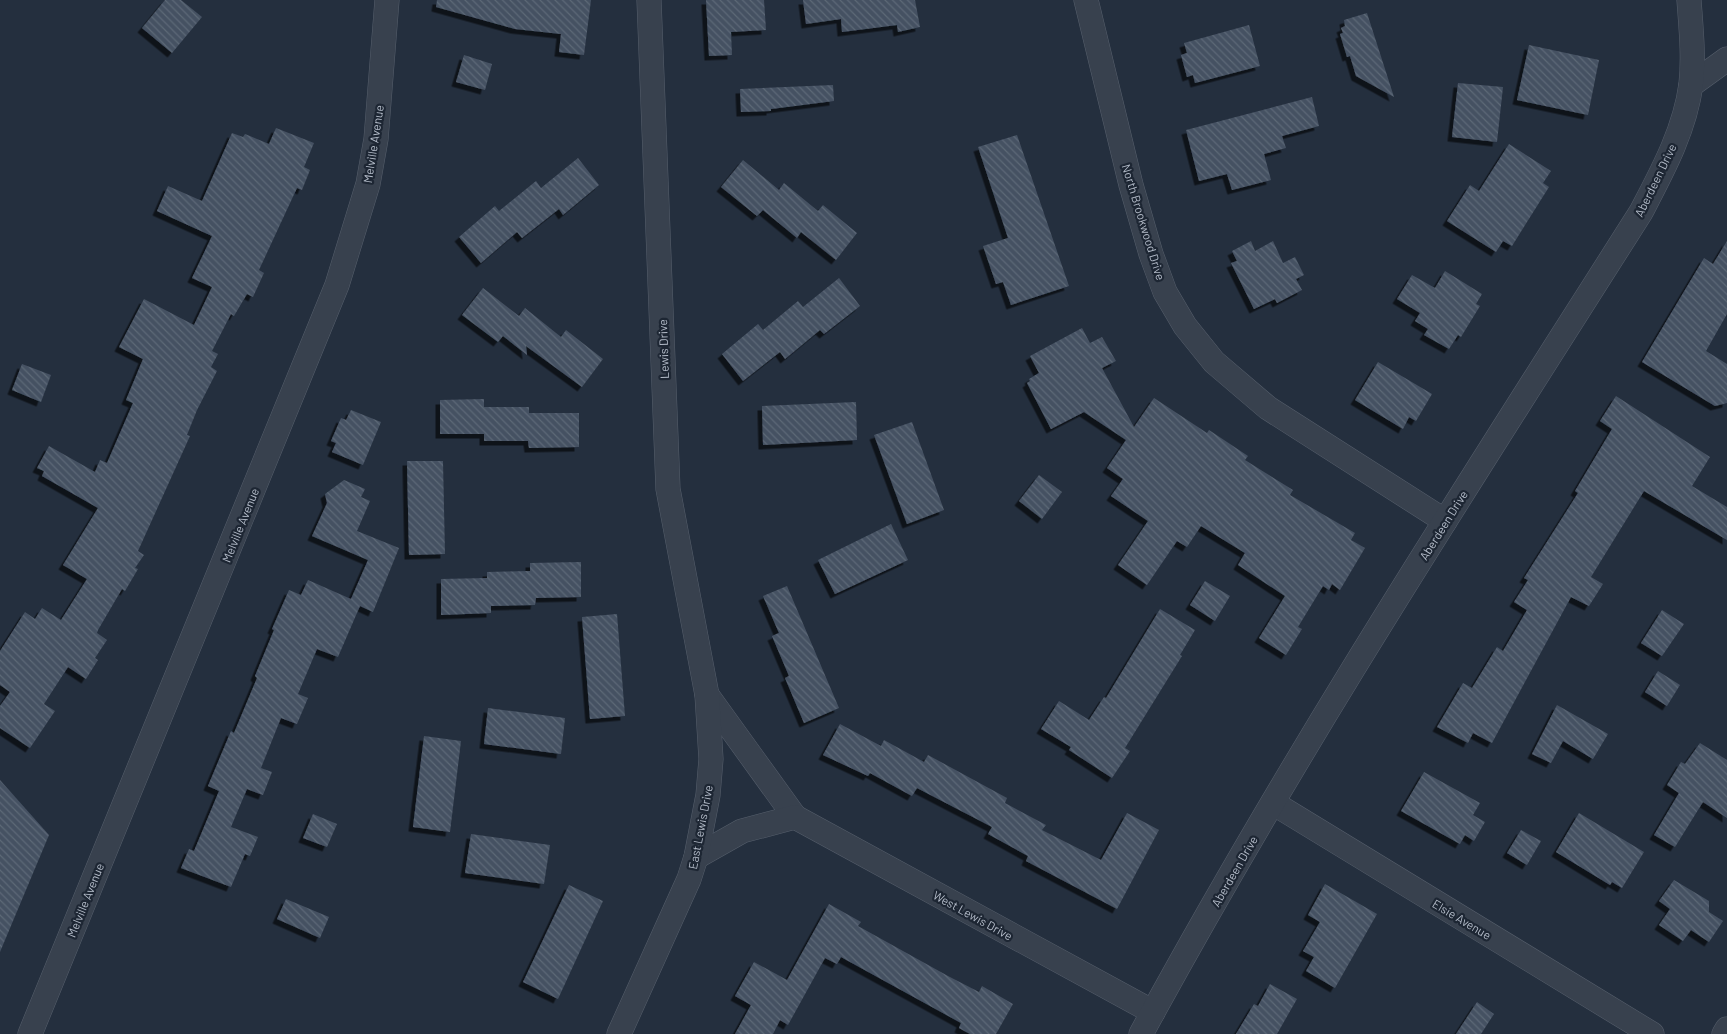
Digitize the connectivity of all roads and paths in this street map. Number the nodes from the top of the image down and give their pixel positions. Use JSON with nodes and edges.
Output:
{"nodes":[{"id":1,"x":387,"y":0,"type":"edge"},
{"id":2,"x":649,"y":0,"type":"edge"},
{"id":3,"x":1086,"y":0,"type":"edge"},
{"id":4,"x":1688,"y":0,"type":"edge"},
{"id":5,"x":1727,"y":59,"type":"edge"},
{"id":6,"x":1691,"y":85,"type":"junction"},
{"id":7,"x":1445,"y":520,"type":"junction"},
{"id":8,"x":707,"y":695,"type":"junction"},
{"id":9,"x":1272,"y":804,"type":"junction"},
{"id":10,"x":794,"y":817,"type":"junction"},
{"id":11,"x":696,"y":857,"type":"junction"},
{"id":12,"x":1153,"y":1012,"type":"junction"},
{"id":13,"x":1727,"y":1028,"type":"edge"},
{"id":14,"x":30,"y":1034,"type":"edge"},
{"id":15,"x":619,"y":1034,"type":"edge"},
{"id":16,"x":1141,"y":1034,"type":"edge"},
{"id":17,"x":1652,"y":1034,"type":"edge"},
{"id":18,"x":1724,"y":1034,"type":"edge"}],
"edges":[{"from":1,"to":14,"type":"street","name":"Melville Avenue"},
{"from":2,"to":8,"type":"street","name":"Lewis Drive"},
{"from":3,"to":7,"type":"street","name":"North Brookwood Drive"},
{"from":4,"to":6,"type":"street","name":"Aberdeen Drive"},
{"from":5,"to":6,"type":"street"},
{"from":6,"to":7,"type":"street","name":"Aberdeen Drive"},
{"from":7,"to":9,"type":"street","name":"Aberdeen Drive"},
{"from":8,"to":10,"type":"street","name":"West Lewis Drive"},
{"from":8,"to":11,"type":"street","name":"East Lewis Drive"},
{"from":9,"to":12,"type":"street","name":"Aberdeen Drive"},
{"from":9,"to":17,"type":"street","name":"Elsie Avenue"},
{"from":10,"to":11,"type":"street"},
{"from":10,"to":12,"type":"street","name":"West Lewis Drive"},
{"from":11,"to":15,"type":"street","name":"East Lewis Drive"},
{"from":12,"to":16,"type":"street","name":"Aberdeen Drive"},
{"from":13,"to":18,"type":"street"}]}
